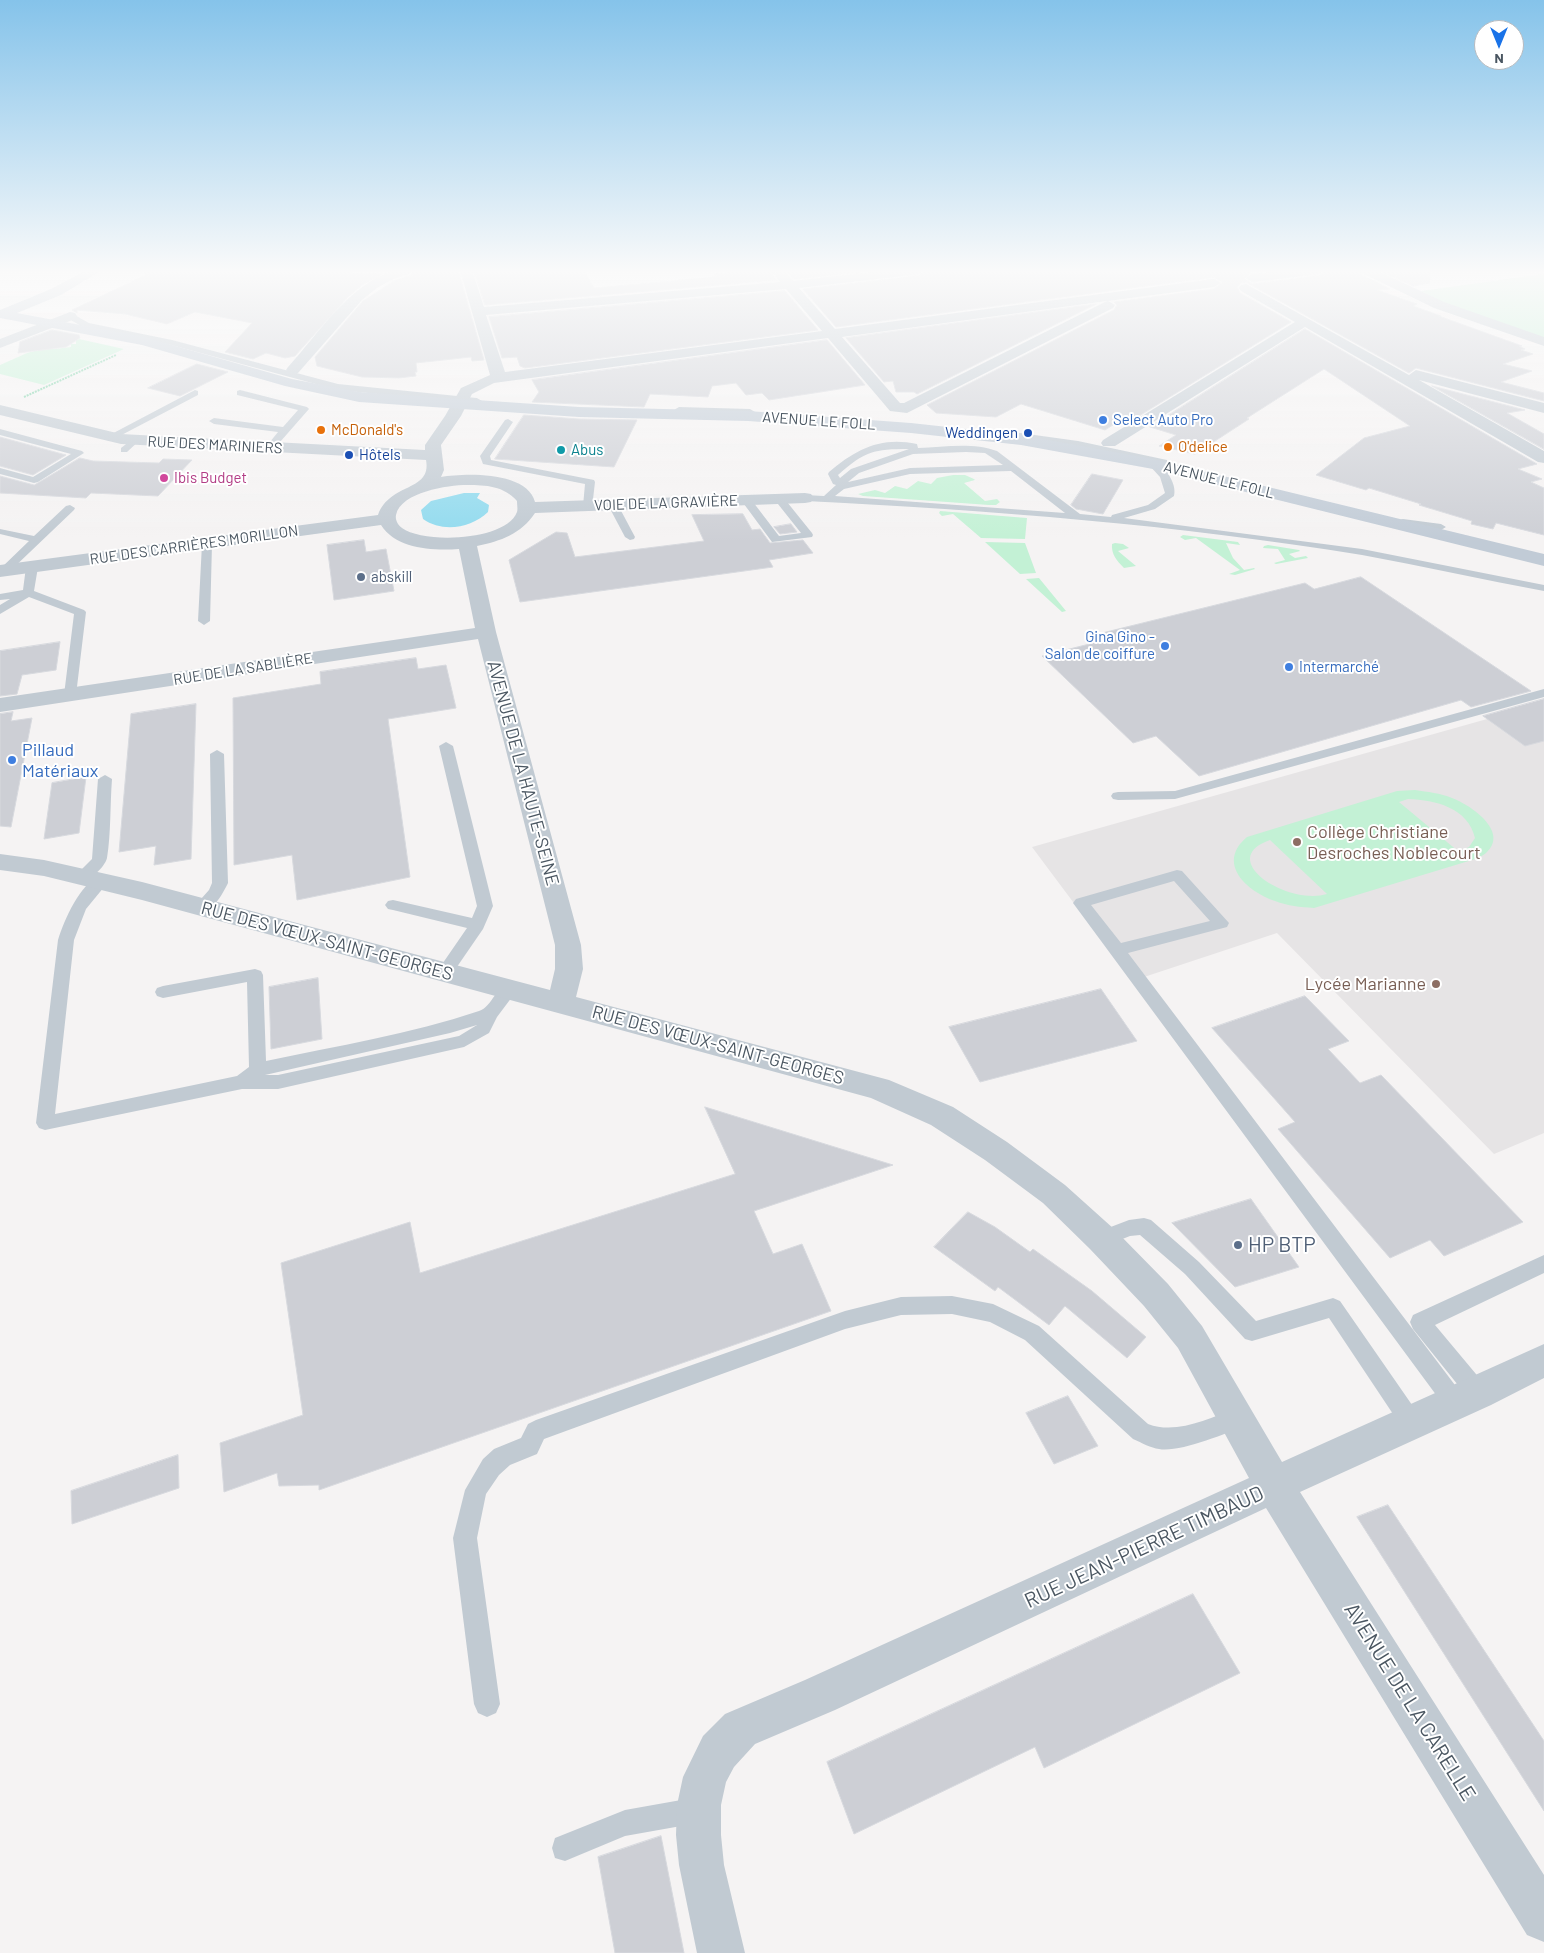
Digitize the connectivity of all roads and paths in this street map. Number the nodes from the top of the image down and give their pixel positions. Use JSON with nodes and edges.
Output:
{"nodes":[{"id":1,"x":102,"y":361,"type":"edge"},
{"id":2,"x":216,"y":361,"type":"edge"},
{"id":3,"x":240,"y":361,"type":"edge"},
{"id":4,"x":261,"y":361,"type":"edge"},
{"id":5,"x":301,"y":361,"type":"edge"},
{"id":6,"x":493,"y":361,"type":"edge"},
{"id":7,"x":623,"y":361,"type":"edge"},
{"id":8,"x":855,"y":361,"type":"edge"},
{"id":9,"x":998,"y":361,"type":"edge"},
{"id":10,"x":1241,"y":361,"type":"edge"},
{"id":11,"x":1375,"y":361,"type":"edge"},
{"id":12,"x":1388,"y":368,"type":"junction"},
{"id":13,"x":293,"y":370,"type":"junction"},
{"id":14,"x":502,"y":377,"type":"junction"},
{"id":15,"x":195,"y":393,"type":"dead end"},
{"id":16,"x":240,"y":393,"type":"dead end"},
{"id":17,"x":18,"y":399,"type":"dead end"},
{"id":18,"x":461,"y":399,"type":"junction"},
{"id":19,"x":485,"y":401,"type":"junction"},
{"id":20,"x":1544,"y":408,"type":"edge"},
{"id":21,"x":0,"y":410,"type":"edge"},
{"id":22,"x":214,"y":420,"type":"dead end"},
{"id":23,"x":508,"y":422,"type":"dead end"},
{"id":24,"x":286,"y":430,"type":"junction"},
{"id":25,"x":0,"y":432,"type":"edge"},
{"id":26,"x":110,"y":438,"type":"junction"},
{"id":27,"x":1109,"y":444,"type":"junction"},
{"id":28,"x":452,"y":446,"type":"dead end"},
{"id":29,"x":270,"y":448,"type":"junction"},
{"id":30,"x":966,"y":448,"type":"junction"},
{"id":31,"x":434,"y":455,"type":"junction"},
{"id":32,"x":1544,"y":458,"type":"edge"},
{"id":33,"x":1153,"y":464,"type":"junction"},
{"id":34,"x":455,"y":466,"type":"dead end"},
{"id":35,"x":1013,"y":468,"type":"junction"},
{"id":36,"x":0,"y":471,"type":"edge"},
{"id":37,"x":470,"y":480,"type":"junction"},
{"id":38,"x":425,"y":486,"type":"junction"},
{"id":39,"x":840,"y":487,"type":"junction"},
{"id":40,"x":805,"y":498,"type":"joint"},
{"id":41,"x":779,"y":499,"type":"junction"},
{"id":42,"x":826,"y":499,"type":"junction"},
{"id":43,"x":746,"y":500,"type":"junction"},
{"id":44,"x":613,"y":505,"type":"junction"},
{"id":45,"x":588,"y":506,"type":"junction"},
{"id":46,"x":70,"y":508,"type":"dead end"},
{"id":47,"x":527,"y":508,"type":"junction"},
{"id":48,"x":1076,"y":516,"type":"junction"},
{"id":49,"x":387,"y":519,"type":"junction"},
{"id":50,"x":1104,"y":520,"type":"junction"},
{"id":51,"x":1441,"y":527,"type":"junction"},
{"id":52,"x":2,"y":531,"type":"dead end"},
{"id":53,"x":630,"y":537,"type":"dead end"},
{"id":54,"x":36,"y":540,"type":"junction"},
{"id":55,"x":467,"y":542,"type":"junction"},
{"id":56,"x":207,"y":544,"type":"junction"},
{"id":57,"x":1544,"y":551,"type":"edge"},
{"id":58,"x":1544,"y":560,"type":"edge"},
{"id":59,"x":32,"y":567,"type":"junction"},
{"id":60,"x":2,"y":571,"type":"edge"},
{"id":61,"x":1544,"y":588,"type":"edge"},
{"id":62,"x":28,"y":593,"type":"junction"},
{"id":63,"x":0,"y":597,"type":"edge"},
{"id":64,"x":0,"y":610,"type":"edge"},
{"id":65,"x":204,"y":621,"type":"dead end"},
{"id":66,"x":486,"y":632,"type":"junction"},
{"id":67,"x":1544,"y":693,"type":"edge"},
{"id":68,"x":70,"y":695,"type":"junction"},
{"id":69,"x":0,"y":705,"type":"edge"},
{"id":70,"x":446,"y":746,"type":"dead end"},
{"id":71,"x":217,"y":754,"type":"dead end"},
{"id":72,"x":105,"y":779,"type":"dead end"},
{"id":73,"x":1118,"y":796,"type":"dead end"},
{"id":74,"x":0,"y":862,"type":"edge"},
{"id":75,"x":92,"y":879,"type":"junction"},
{"id":76,"x":393,"y":905,"type":"dead end"},
{"id":77,"x":201,"y":908,"type":"junction"},
{"id":78,"x":477,"y":925,"type":"junction"},
{"id":79,"x":1116,"y":950,"type":"junction"},
{"id":80,"x":444,"y":973,"type":"junction"},
{"id":81,"x":510,"y":989,"type":"junction"},
{"id":82,"x":163,"y":992,"type":"dead end"},
{"id":83,"x":560,"y":1004,"type":"junction"},
{"id":84,"x":490,"y":1014,"type":"junction"},
{"id":85,"x":258,"y":1070,"type":"junction"},
{"id":86,"x":242,"y":1082,"type":"junction"},
{"id":87,"x":1102,"y":1239,"type":"junction"},
{"id":88,"x":1544,"y":1264,"type":"edge"},
{"id":89,"x":1544,"y":1360,"type":"edge"},
{"id":90,"x":1467,"y":1399,"type":"junction"},
{"id":91,"x":1236,"y":1419,"type":"junction"},
{"id":92,"x":1411,"y":1422,"type":"junction"},
{"id":93,"x":1275,"y":1487,"type":"junction"},
{"id":94,"x":487,"y":1704,"type":"dead end"},
{"id":95,"x":698,"y":1810,"type":"junction"},
{"id":96,"x":565,"y":1848,"type":"dead end"},
{"id":97,"x":1544,"y":1918,"type":"edge"},
{"id":98,"x":721,"y":1953,"type":"edge"}],
"edges":[{"from":1,"to":17,"type":"path"},
{"from":2,"to":18,"type":"main road","name":"AVENUE LE FOLL"},
{"from":3,"to":18,"type":"lane","name":"AVENUE LE FOLL"},
{"from":4,"to":13,"type":"main road","name":"AVENUE LE FOLL"},
{"from":5,"to":13,"type":"street"},
{"from":6,"to":14,"type":"street"},
{"from":7,"to":14,"type":"street"},
{"from":8,"to":9,"type":"street"},
{"from":10,"to":27,"type":"street"},
{"from":11,"to":12,"type":"street"},
{"from":12,"to":20,"type":"street"},
{"from":12,"to":32,"type":"street"},
{"from":13,"to":18,"type":"main road","name":"AVENUE LE FOLL"},
{"from":14,"to":18,"type":"street"},
{"from":14,"to":19,"type":"street"},
{"from":15,"to":26,"type":"lane"},
{"from":16,"to":24,"type":"lane"},
{"from":18,"to":19,"type":"main road","name":"AVENUE LE FOLL"},
{"from":18,"to":31,"type":"street"},
{"from":19,"to":27,"type":"main road","name":"AVENUE LE FOLL"},
{"from":19,"to":28,"type":"street"},
{"from":19,"to":33,"type":"main road","name":"AVENUE LE FOLL"},
{"from":19,"to":51,"type":"lane","name":"AVENUE LE FOLL"},
{"from":21,"to":26,"type":"street","name":"RUE DES MARINIERS"},
{"from":22,"to":24,"type":"lane"},
{"from":23,"to":45,"type":"lane"},
{"from":24,"to":29,"type":"lane"},
{"from":25,"to":36,"type":"lane"},
{"from":26,"to":29,"type":"street","name":"RUE DES MARINIERS"},
{"from":27,"to":51,"type":"main road","name":"AVENUE LE FOLL"},
{"from":29,"to":31,"type":"street","name":"RUE DES MARINIERS"},
{"from":30,"to":35,"type":"lane"},
{"from":30,"to":39,"type":"lane"},
{"from":30,"to":39,"type":"lane"},
{"from":31,"to":38,"type":"street"},
{"from":33,"to":50,"type":"lane"},
{"from":33,"to":58,"type":"main road","name":"AVENUE LE FOLL"},
{"from":34,"to":37,"type":"street"},
{"from":35,"to":39,"type":"lane"},
{"from":35,"to":48,"type":"lane"},
{"from":37,"to":38,"type":"street"},
{"from":37,"to":47,"type":"street"},
{"from":38,"to":49,"type":"street"},
{"from":39,"to":42,"type":"lane"},
{"from":40,"to":41,"type":"street","name":"VOIE DE LA GRAVIÈRE"},
{"from":40,"to":42,"type":"lane"},
{"from":41,"to":43,"type":"street","name":"VOIE DE LA GRAVIÈRE"},
{"from":41,"to":43,"type":"lane"},
{"from":42,"to":48,"type":"lane"},
{"from":43,"to":44,"type":"street","name":"VOIE DE LA GRAVIÈRE"},
{"from":44,"to":45,"type":"street","name":"VOIE DE LA GRAVIÈRE"},
{"from":44,"to":53,"type":"lane"},
{"from":45,"to":47,"type":"street","name":"VOIE DE LA GRAVIÈRE"},
{"from":46,"to":54,"type":"lane"},
{"from":47,"to":55,"type":"street"},
{"from":48,"to":50,"type":"lane"},
{"from":49,"to":55,"type":"street"},
{"from":49,"to":56,"type":"street","name":"RUE DES CARRIÈRES MORILLON"},
{"from":50,"to":61,"type":"lane"},
{"from":51,"to":57,"type":"main road","name":"AVENUE LE FOLL"},
{"from":52,"to":54,"type":"lane"},
{"from":54,"to":60,"type":"lane"},
{"from":55,"to":66,"type":"street","name":"AVENUE DE LA HAUTE-SEINE"},
{"from":56,"to":59,"type":"street","name":"RUE DES CARRIÈRES MORILLON"},
{"from":56,"to":65,"type":"lane"},
{"from":59,"to":60,"type":"street","name":"RUE DES CARRIÈRES MORILLON"},
{"from":59,"to":62,"type":"lane"},
{"from":62,"to":63,"type":"lane"},
{"from":62,"to":64,"type":"lane"},
{"from":62,"to":68,"type":"lane"},
{"from":66,"to":68,"type":"street","name":"RUE DE LA SABLIÈRE"},
{"from":66,"to":83,"type":"street","name":"AVENUE DE LA HAUTE-SEINE"},
{"from":67,"to":73,"type":"lane"},
{"from":68,"to":69,"type":"street","name":"RUE DE LA SABLIÈRE"},
{"from":70,"to":78,"type":"lane"},
{"from":71,"to":77,"type":"lane"},
{"from":72,"to":75,"type":"lane"},
{"from":74,"to":75,"type":"street","name":"RUE DES VŒUX-SAINT-GEORGES"},
{"from":75,"to":77,"type":"street","name":"RUE DES VŒUX-SAINT-GEORGES"},
{"from":75,"to":86,"type":"lane"},
{"from":76,"to":78,"type":"lane"},
{"from":77,"to":80,"type":"street","name":"RUE DES VŒUX-SAINT-GEORGES"},
{"from":78,"to":80,"type":"lane"},
{"from":79,"to":79,"type":"lane"},
{"from":79,"to":90,"type":"lane"},
{"from":80,"to":81,"type":"street","name":"RUE DES VŒUX-SAINT-GEORGES"},
{"from":81,"to":83,"type":"street","name":"RUE DES VŒUX-SAINT-GEORGES"},
{"from":81,"to":84,"type":"lane"},
{"from":82,"to":85,"type":"lane"},
{"from":83,"to":87,"type":"street","name":"RUE DES VŒUX-SAINT-GEORGES"},
{"from":84,"to":85,"type":"lane"},
{"from":84,"to":86,"type":"lane"},
{"from":85,"to":86,"type":"lane"},
{"from":87,"to":91,"type":"street","name":"RUE DES VŒUX-SAINT-GEORGES"},
{"from":87,"to":92,"type":"lane"},
{"from":88,"to":90,"type":"lane"},
{"from":89,"to":90,"type":"street","name":"RUE JEAN-PIERRE TIMBAUD"},
{"from":90,"to":92,"type":"street","name":"RUE JEAN-PIERRE TIMBAUD"},
{"from":91,"to":93,"type":"street","name":"RUE DES VŒUX-SAINT-GEORGES"},
{"from":91,"to":94,"type":"lane"},
{"from":92,"to":93,"type":"street","name":"RUE JEAN-PIERRE TIMBAUD"},
{"from":93,"to":95,"type":"street","name":"RUE JEAN-PIERRE TIMBAUD"},
{"from":93,"to":97,"type":"street","name":"AVENUE DE LA CARELLE"},
{"from":95,"to":96,"type":"lane"},
{"from":95,"to":98,"type":"street"}]}
